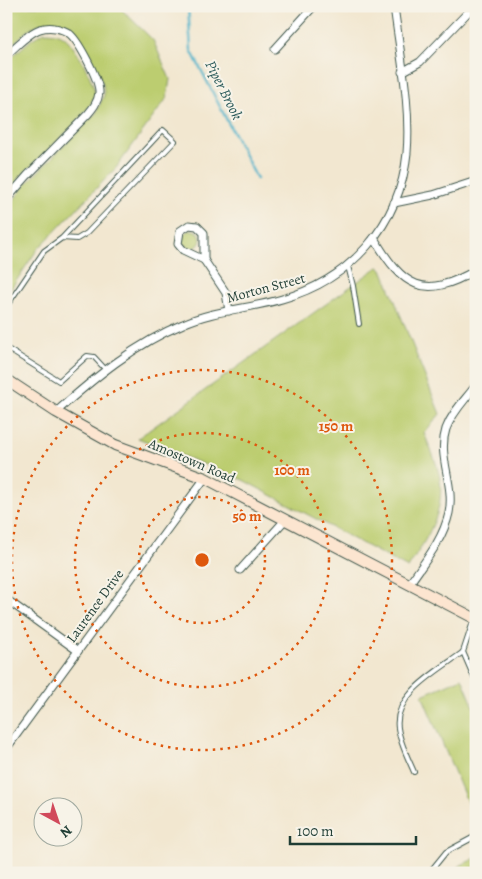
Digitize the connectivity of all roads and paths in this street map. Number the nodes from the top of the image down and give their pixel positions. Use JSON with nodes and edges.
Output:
{"nodes":[{"id":1,"x":314,"y":6,"type":"edge"},
{"id":2,"x":394,"y":6,"type":"edge"},
{"id":3,"x":474,"y":6,"type":"edge"},
{"id":4,"x":275,"y":49,"type":"dead end"},
{"id":5,"x":6,"y":55,"type":"edge"},
{"id":6,"x":402,"y":72,"type":"junction"},
{"id":7,"x":476,"y":181,"type":"edge"},
{"id":8,"x":6,"y":200,"type":"edge"},
{"id":9,"x":394,"y":203,"type":"junction"},
{"id":10,"x":62,"y":238,"type":"junction"},
{"id":11,"x":374,"y":238,"type":"junction"},
{"id":12,"x":204,"y":260,"type":"junction"},
{"id":13,"x":348,"y":266,"type":"junction"},
{"id":14,"x":476,"y":270,"type":"edge"},
{"id":15,"x":6,"y":307,"type":"edge"},
{"id":16,"x":229,"y":311,"type":"junction"},
{"id":17,"x":359,"y":324,"type":"dead end"},
{"id":18,"x":6,"y":348,"type":"edge"},
{"id":19,"x":106,"y":370,"type":"junction"},
{"id":20,"x":6,"y":379,"type":"edge"},
{"id":21,"x":476,"y":385,"type":"edge"},
{"id":22,"x":56,"y":412,"type":"junction"},
{"id":23,"x":205,"y":478,"type":"junction"},
{"id":24,"x":285,"y":520,"type":"junction"},
{"id":25,"x":240,"y":570,"type":"dead end"},
{"id":26,"x":410,"y":583,"type":"junction"},
{"id":27,"x":6,"y":599,"type":"edge"},
{"id":28,"x":475,"y":618,"type":"edge"},
{"id":29,"x":78,"y":651,"type":"junction"},
{"id":30,"x":463,"y":652,"type":"junction"},
{"id":31,"x":476,"y":682,"type":"edge"},
{"id":32,"x":6,"y":748,"type":"edge"},
{"id":33,"x":414,"y":772,"type":"dead end"},
{"id":34,"x":476,"y":836,"type":"edge"},
{"id":35,"x":429,"y":873,"type":"edge"}],
"edges":[{"from":1,"to":4,"type":"street"},
{"from":2,"to":6,"type":"street","name":"Morton Street"},
{"from":3,"to":6,"type":"street"},
{"from":5,"to":8,"type":"street"},
{"from":6,"to":9,"type":"street","name":"Morton Street"},
{"from":7,"to":9,"type":"street"},
{"from":9,"to":11,"type":"street","name":"Morton Street"},
{"from":10,"to":10,"type":"lane"},
{"from":10,"to":15,"type":"lane"},
{"from":11,"to":13,"type":"street","name":"Morton Street"},
{"from":11,"to":14,"type":"street"},
{"from":12,"to":12,"type":"street"},
{"from":12,"to":16,"type":"street"},
{"from":13,"to":16,"type":"street","name":"Morton Street"},
{"from":13,"to":17,"type":"lane"},
{"from":16,"to":19,"type":"street","name":"Morton Street"},
{"from":18,"to":19,"type":"lane"},
{"from":19,"to":22,"type":"street","name":"Morton Street"},
{"from":20,"to":22,"type":"street","name":"Amostown Road"},
{"from":21,"to":26,"type":"street"},
{"from":22,"to":23,"type":"street","name":"Amostown Road"},
{"from":23,"to":24,"type":"street","name":"Amostown Road"},
{"from":23,"to":29,"type":"street","name":"Laurence Drive"},
{"from":24,"to":25,"type":"street"},
{"from":24,"to":26,"type":"street","name":"Amostown Road"},
{"from":26,"to":28,"type":"street","name":"Amostown Road"},
{"from":27,"to":29,"type":"street"},
{"from":28,"to":30,"type":"lane"},
{"from":29,"to":32,"type":"street","name":"Laurence Drive"},
{"from":30,"to":31,"type":"lane"},
{"from":30,"to":33,"type":"lane"},
{"from":34,"to":35,"type":"lane"}]}
